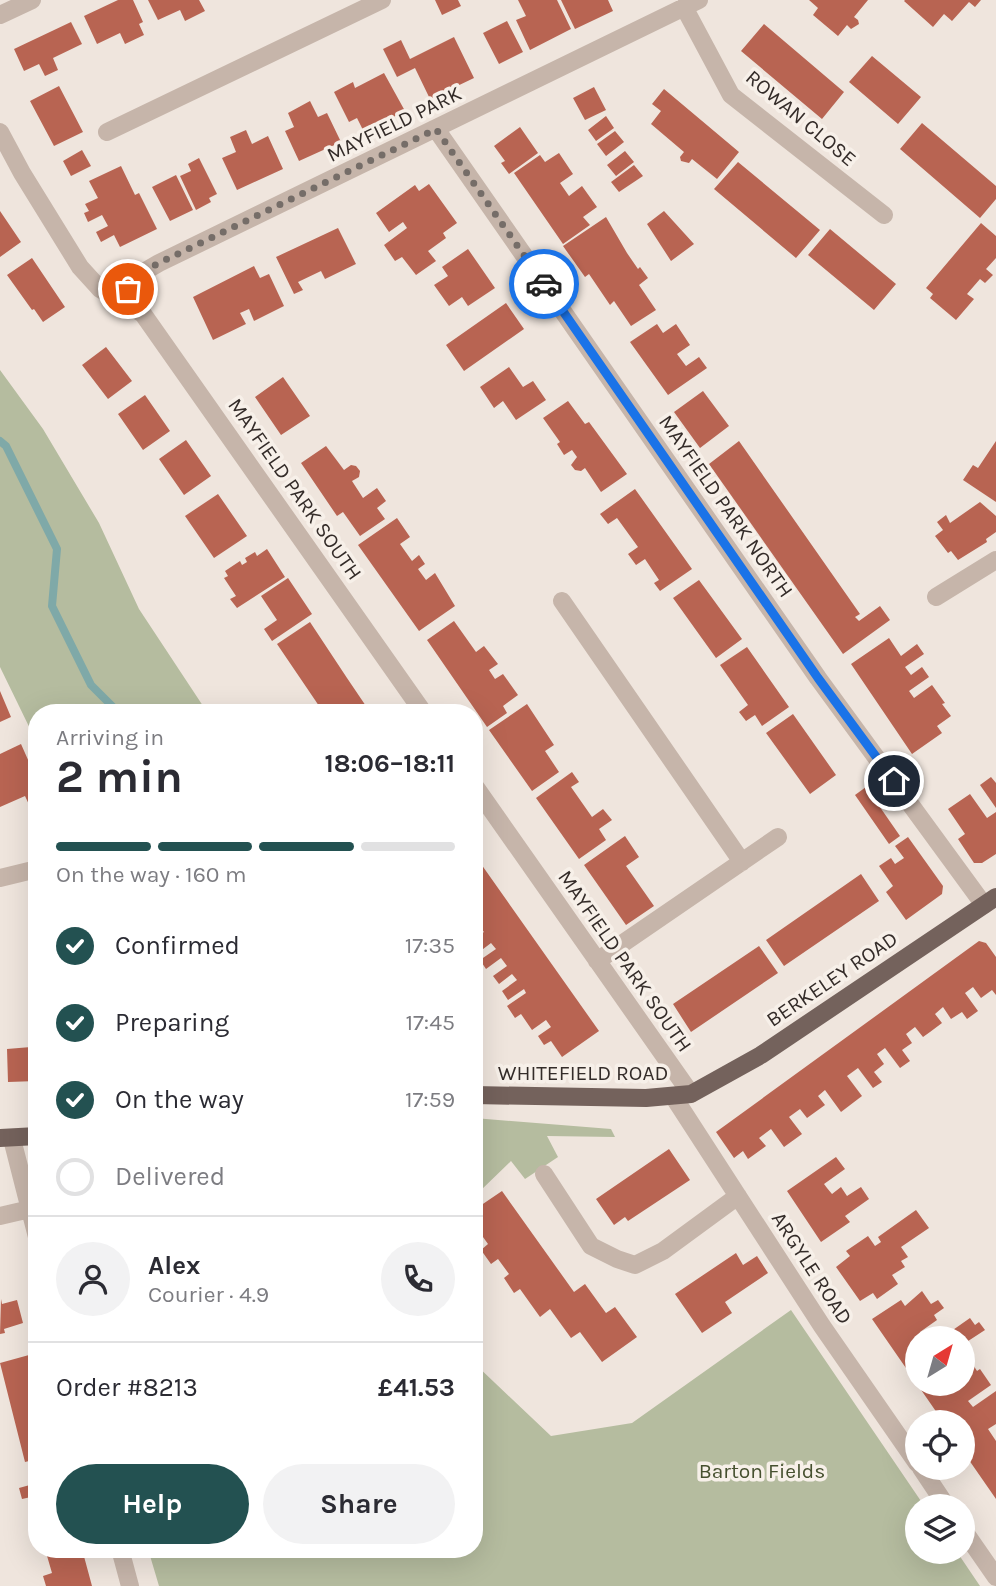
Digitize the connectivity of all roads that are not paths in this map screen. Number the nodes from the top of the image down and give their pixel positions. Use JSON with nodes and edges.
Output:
{"nodes":[{"id":1,"x":32,"y":0,"type":"edge"},
{"id":2,"x":382,"y":0,"type":"edge"},
{"id":3,"x":692,"y":3,"type":"edge"},
{"id":4,"x":0,"y":15,"type":"edge"},
{"id":5,"x":436,"y":129,"type":"junction"},
{"id":6,"x":0,"y":132,"type":"edge"},
{"id":7,"x":107,"y":132,"type":"dead end"},
{"id":8,"x":884,"y":215,"type":"dead end"},
{"id":9,"x":121,"y":301,"type":"junction"},
{"id":10,"x":996,"y":560,"type":"edge"},
{"id":11,"x":936,"y":597,"type":"dead end"},
{"id":12,"x":562,"y":601,"type":"dead end"},
{"id":13,"x":417,"y":704,"type":"edge"},
{"id":14,"x":483,"y":798,"type":"edge"},
{"id":15,"x":778,"y":837,"type":"dead end"},
{"id":16,"x":742,"y":862,"type":"junction"},
{"id":17,"x":28,"y":871,"type":"edge"},
{"id":18,"x":0,"y":877,"type":"edge"},
{"id":19,"x":990,"y":901,"type":"edge"},
{"id":20,"x":597,"y":961,"type":"junction"},
{"id":21,"x":691,"y":1094,"type":"junction"},
{"id":22,"x":483,"y":1095,"type":"edge"},
{"id":23,"x":673,"y":1096,"type":"junction"},
{"id":24,"x":28,"y":1137,"type":"edge"},
{"id":25,"x":6,"y":1138,"type":"edge"},
{"id":26,"x":544,"y":1174,"type":"dead end"},
{"id":27,"x":738,"y":1196,"type":"junction"},
{"id":28,"x":28,"y":1203,"type":"edge"},
{"id":29,"x":28,"y":1209,"type":"edge"},
{"id":30,"x":0,"y":1216,"type":"edge"},
{"id":31,"x":905,"y":1446,"type":"edge"},
{"id":32,"x":975,"y":1547,"type":"edge"},
{"id":33,"x":122,"y":1558,"type":"edge"},
{"id":34,"x":996,"y":1577,"type":"edge"},
{"id":35,"x":130,"y":1586,"type":"edge"}],
"edges":[{"from":1,"to":4,"type":"street"},
{"from":2,"to":7,"type":"street"},
{"from":3,"to":5,"type":"street","name":"MAYFIELD PARK"},
{"from":3,"to":8,"type":"street","name":"ROWAN CLOSE"},
{"from":5,"to":9,"type":"street","name":"MAYFIELD PARK"},
{"from":5,"to":19,"type":"street","name":"MAYFIELD PARK NORTH"},
{"from":6,"to":9,"type":"street","name":"MAYFIELD PARK SOUTH"},
{"from":9,"to":13,"type":"street","name":"MAYFIELD PARK SOUTH"},
{"from":10,"to":11,"type":"street"},
{"from":12,"to":16,"type":"street"},
{"from":14,"to":20,"type":"street","name":"MAYFIELD PARK SOUTH"},
{"from":15,"to":16,"type":"street"},
{"from":16,"to":20,"type":"street"},
{"from":17,"to":18,"type":"street"},
{"from":19,"to":21,"type":"main road","name":"BERKELEY ROAD"},
{"from":20,"to":21,"type":"street","name":"MAYFIELD PARK SOUTH"},
{"from":21,"to":23,"type":"main road","name":"WHITEFIELD ROAD"},
{"from":22,"to":23,"type":"main road","name":"WHITEFIELD ROAD"},
{"from":23,"to":27,"type":"street","name":"ARGYLE ROAD"},
{"from":24,"to":25,"type":"main road"},
{"from":25,"to":28,"type":"street"},
{"from":26,"to":27,"type":"street"},
{"from":27,"to":31,"type":"street","name":"ARGYLE ROAD"},
{"from":29,"to":30,"type":"street"},
{"from":32,"to":34,"type":"street"},
{"from":33,"to":35,"type":"street"}]}
